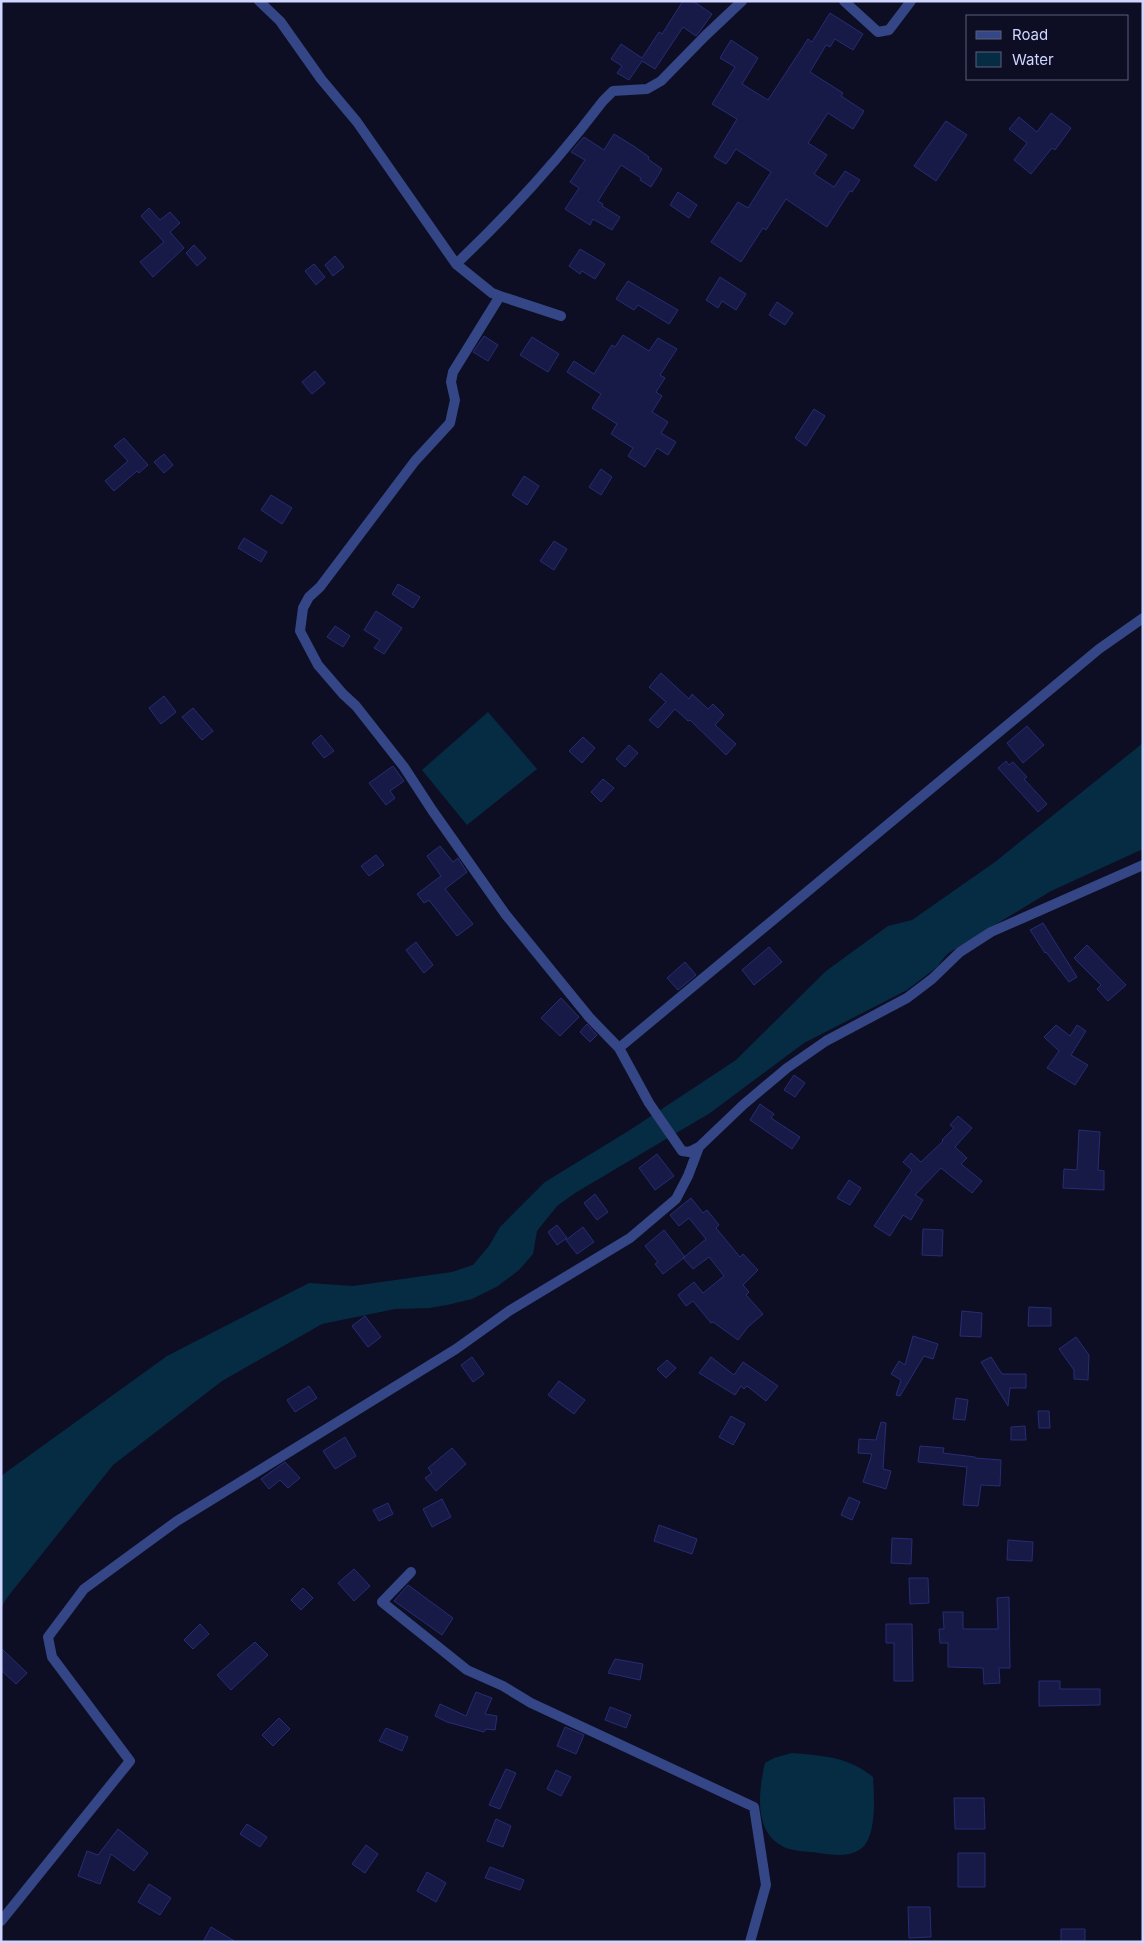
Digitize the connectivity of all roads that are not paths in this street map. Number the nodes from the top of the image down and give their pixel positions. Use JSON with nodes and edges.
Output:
{"nodes":[{"id":1,"x":259,"y":1,"type":"edge"},
{"id":2,"x":742,"y":1,"type":"edge"},
{"id":3,"x":844,"y":1,"type":"edge"},
{"id":4,"x":911,"y":1,"type":"edge"},
{"id":5,"x":456,"y":264,"type":"junction"},
{"id":6,"x":500,"y":296,"type":"junction"},
{"id":7,"x":561,"y":316,"type":"dead end"},
{"id":8,"x":1143,"y":618,"type":"edge"},
{"id":9,"x":1143,"y":865,"type":"edge"},
{"id":10,"x":619,"y":1048,"type":"junction"},
{"id":11,"x":699,"y":1147,"type":"junction"},
{"id":12,"x":411,"y":1572,"type":"dead end"},
{"id":13,"x":1,"y":1921,"type":"edge"},
{"id":14,"x":750,"y":1942,"type":"edge"}],
"edges":[{"from":1,"to":5,"type":"street"},
{"from":2,"to":5,"type":"street"},
{"from":3,"to":4,"type":"street"},
{"from":5,"to":6,"type":"street"},
{"from":6,"to":7,"type":"street"},
{"from":6,"to":10,"type":"street"},
{"from":8,"to":10,"type":"street"},
{"from":9,"to":11,"type":"street"},
{"from":10,"to":11,"type":"street"},
{"from":11,"to":13,"type":"street"},
{"from":12,"to":14,"type":"street"}]}
